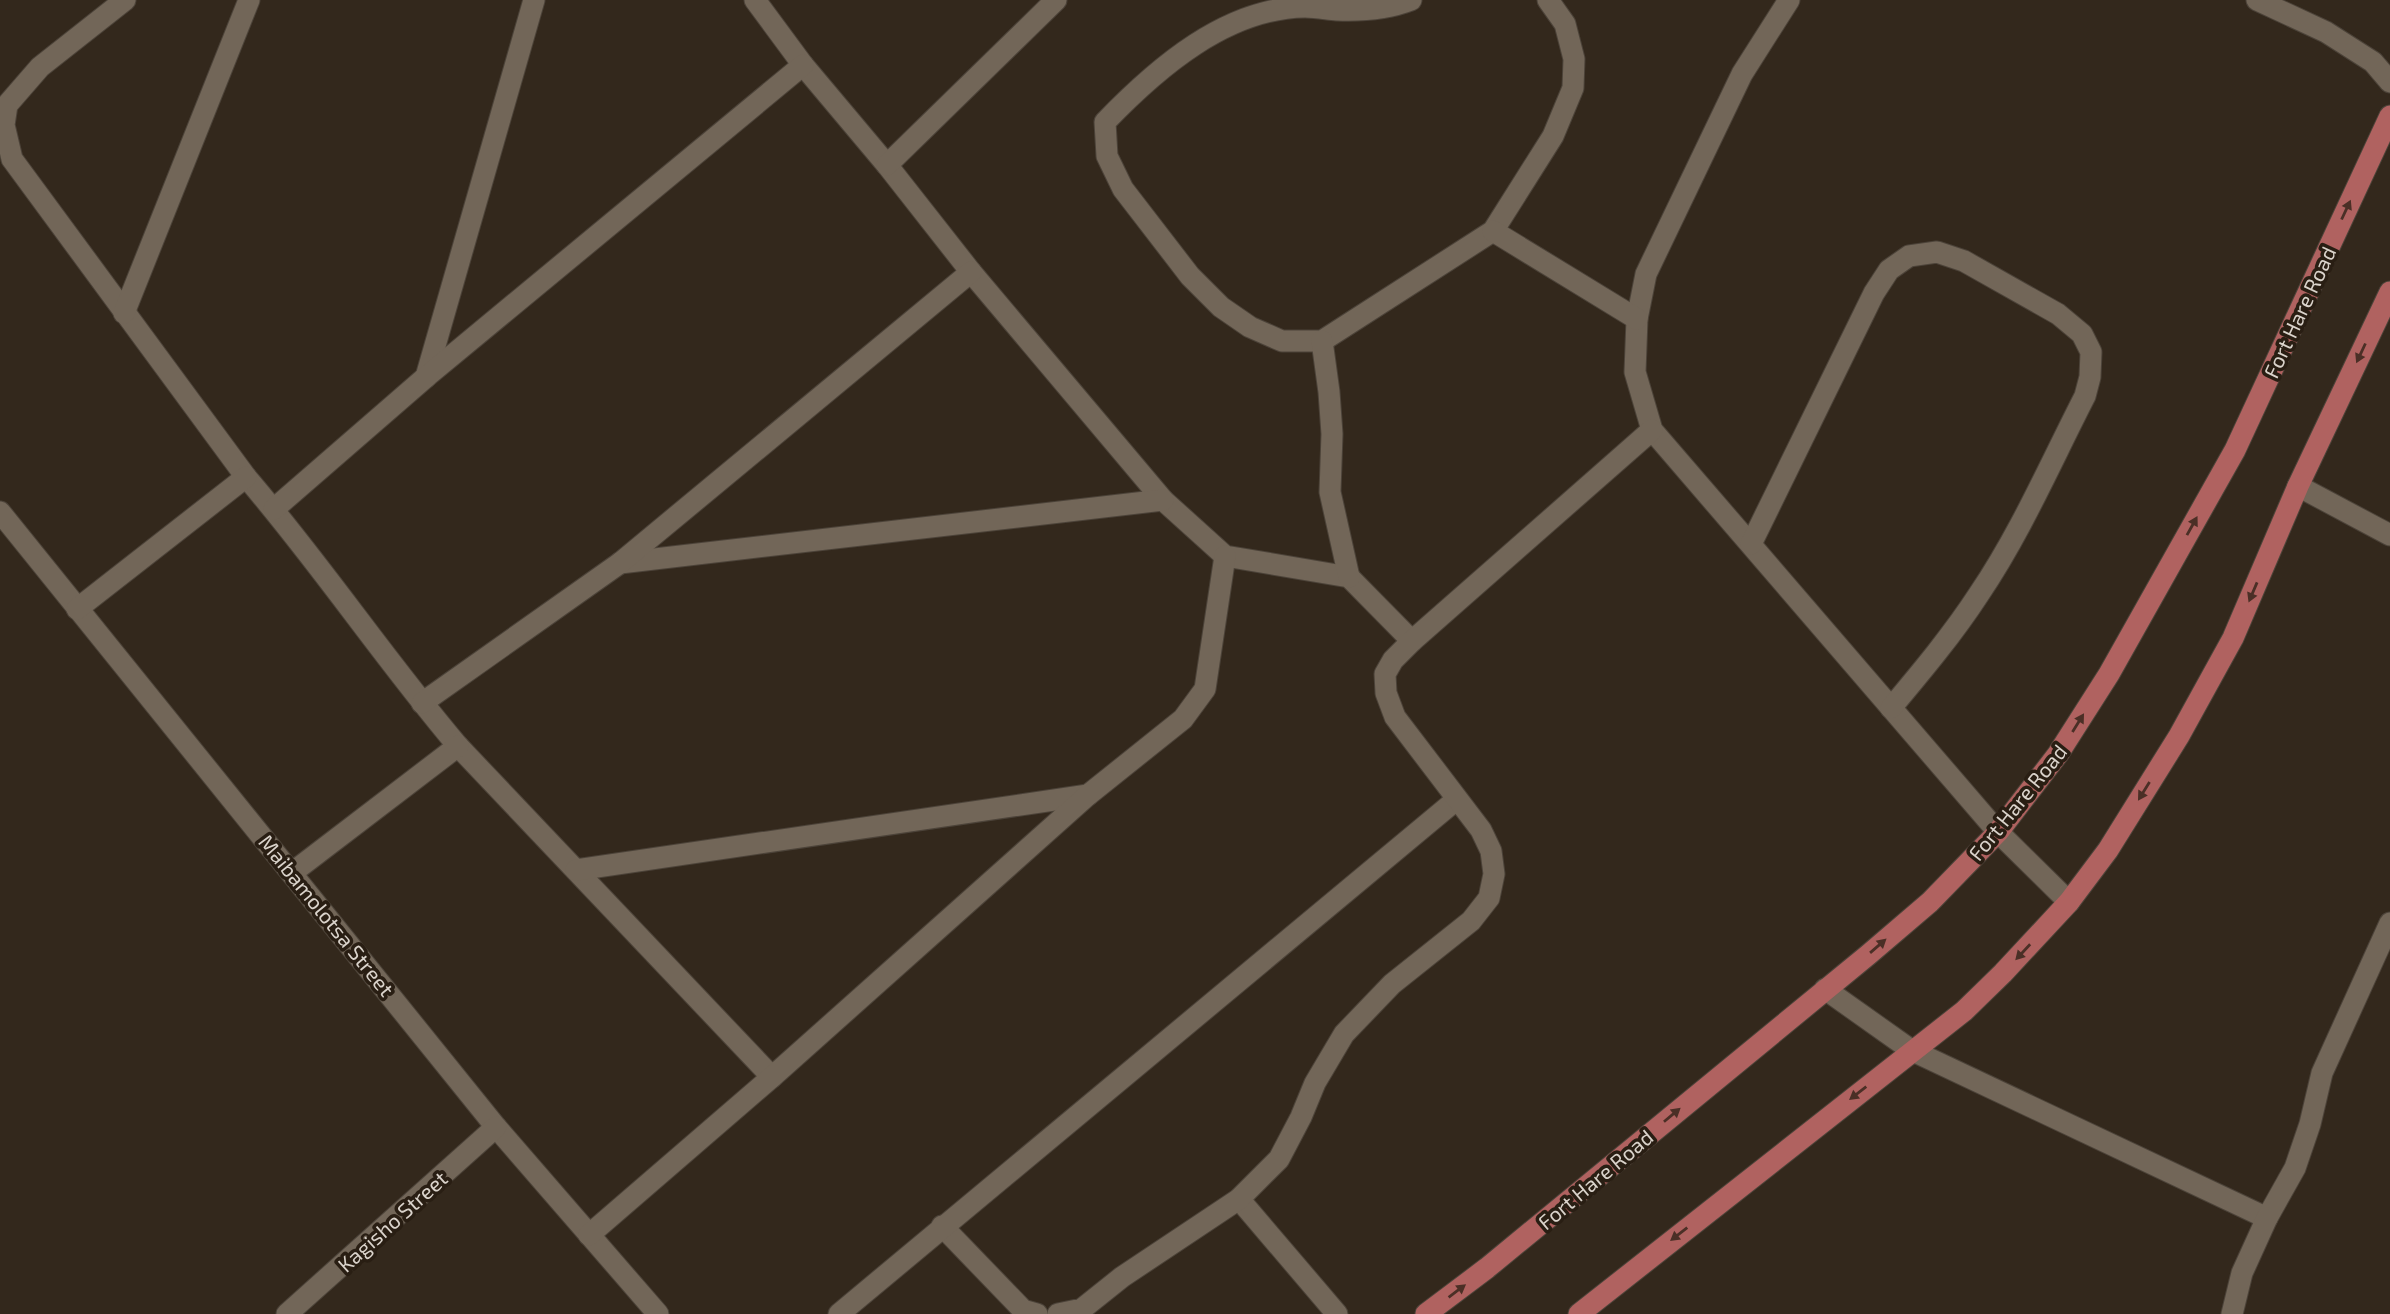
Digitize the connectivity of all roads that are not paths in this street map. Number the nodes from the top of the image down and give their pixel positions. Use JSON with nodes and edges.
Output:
{"nodes":[{"id":1,"x":125,"y":0,"type":"edge"},
{"id":2,"x":249,"y":0,"type":"edge"},
{"id":3,"x":534,"y":0,"type":"edge"},
{"id":4,"x":755,"y":0,"type":"edge"},
{"id":5,"x":1056,"y":0,"type":"edge"},
{"id":6,"x":1411,"y":0,"type":"edge"},
{"id":7,"x":1548,"y":0,"type":"edge"},
{"id":8,"x":1789,"y":0,"type":"edge"},
{"id":9,"x":2257,"y":0,"type":"edge"},
{"id":10,"x":803,"y":65,"type":"junction"},
{"id":11,"x":2390,"y":82,"type":"edge"},
{"id":12,"x":2390,"y":116,"type":"edge"},
{"id":13,"x":887,"y":165,"type":"junction"},
{"id":14,"x":1493,"y":231,"type":"junction"},
{"id":15,"x":971,"y":272,"type":"junction"},
{"id":16,"x":2390,"y":292,"type":"edge"},
{"id":17,"x":124,"y":313,"type":"junction"},
{"id":18,"x":1637,"y":319,"type":"junction"},
{"id":19,"x":1322,"y":341,"type":"junction"},
{"id":20,"x":426,"y":377,"type":"junction"},
{"id":21,"x":1653,"y":430,"type":"junction"},
{"id":22,"x":246,"y":477,"type":"junction"},
{"id":23,"x":2298,"y":486,"type":"junction"},
{"id":24,"x":1163,"y":500,"type":"junction"},
{"id":25,"x":274,"y":509,"type":"junction"},
{"id":26,"x":0,"y":512,"type":"edge"},
{"id":27,"x":2390,"y":536,"type":"edge"},
{"id":28,"x":1751,"y":544,"type":"junction"},
{"id":29,"x":1225,"y":556,"type":"junction"},
{"id":30,"x":621,"y":563,"type":"junction"},
{"id":31,"x":1349,"y":578,"type":"junction"},
{"id":32,"x":77,"y":609,"type":"junction"},
{"id":33,"x":1412,"y":641,"type":"junction"},
{"id":34,"x":422,"y":704,"type":"junction"},
{"id":35,"x":1891,"y":708,"type":"junction"},
{"id":36,"x":458,"y":746,"type":"junction"},
{"id":37,"x":1088,"y":795,"type":"junction"},
{"id":38,"x":1456,"y":800,"type":"junction"},
{"id":39,"x":1997,"y":832,"type":"junction"},
{"id":40,"x":576,"y":870,"type":"junction"},
{"id":41,"x":293,"y":872,"type":"junction"},
{"id":42,"x":2069,"y":902,"type":"junction"},
{"id":43,"x":2390,"y":923,"type":"edge"},
{"id":44,"x":1825,"y":989,"type":"junction"},
{"id":45,"x":1911,"y":1050,"type":"junction"},
{"id":46,"x":772,"y":1077,"type":"junction"},
{"id":47,"x":496,"y":1127,"type":"junction"},
{"id":48,"x":1239,"y":1199,"type":"junction"},
{"id":49,"x":2267,"y":1218,"type":"junction"},
{"id":50,"x":942,"y":1226,"type":"junction"},
{"id":51,"x":589,"y":1235,"type":"junction"},
{"id":52,"x":287,"y":1314,"type":"edge"},
{"id":53,"x":658,"y":1314,"type":"edge"},
{"id":54,"x":839,"y":1314,"type":"edge"},
{"id":55,"x":1037,"y":1314,"type":"edge"},
{"id":56,"x":1058,"y":1314,"type":"edge"},
{"id":57,"x":1336,"y":1314,"type":"edge"},
{"id":58,"x":1426,"y":1314,"type":"edge"},
{"id":59,"x":1579,"y":1314,"type":"edge"},
{"id":60,"x":2232,"y":1314,"type":"edge"}],
"edges":[{"from":1,"to":17,"type":"street"},
{"from":2,"to":17,"type":"street"},
{"from":3,"to":20,"type":"street"},
{"from":4,"to":10,"type":"street"},
{"from":5,"to":13,"type":"street"},
{"from":6,"to":19,"type":"street"},
{"from":7,"to":14,"type":"street"},
{"from":8,"to":18,"type":"street"},
{"from":9,"to":11,"type":"street"},
{"from":10,"to":13,"type":"street"},
{"from":10,"to":20,"type":"street"},
{"from":39,"to":12,"type":"main road","name":"Fort Hare Road","one_way":true},
{"from":13,"to":15,"type":"street"},
{"from":14,"to":18,"type":"street"},
{"from":14,"to":19,"type":"street"},
{"from":15,"to":24,"type":"street"},
{"from":15,"to":30,"type":"street"},
{"from":16,"to":23,"type":"main road","one_way":true},
{"from":17,"to":22,"type":"street"},
{"from":18,"to":21,"type":"street"},
{"from":19,"to":31,"type":"street"},
{"from":20,"to":25,"type":"street"},
{"from":21,"to":28,"type":"street"},
{"from":21,"to":33,"type":"street"},
{"from":22,"to":25,"type":"street"},
{"from":22,"to":32,"type":"street"},
{"from":23,"to":27,"type":"street"},
{"from":23,"to":42,"type":"main road","one_way":true},
{"from":24,"to":29,"type":"street"},
{"from":24,"to":30,"type":"street"},
{"from":25,"to":34,"type":"street"},
{"from":26,"to":32,"type":"street","name":"Maibamolotsa Street"},
{"from":28,"to":35,"type":"street"},
{"from":28,"to":35,"type":"street"},
{"from":29,"to":31,"type":"street"},
{"from":29,"to":37,"type":"street"},
{"from":30,"to":34,"type":"street"},
{"from":31,"to":33,"type":"street"},
{"from":32,"to":41,"type":"street","name":"Maibamolotsa Street"},
{"from":33,"to":38,"type":"street"},
{"from":34,"to":36,"type":"street"},
{"from":35,"to":39,"type":"street"},
{"from":36,"to":40,"type":"street"},
{"from":36,"to":41,"type":"street"},
{"from":37,"to":40,"type":"street"},
{"from":37,"to":46,"type":"street"},
{"from":38,"to":48,"type":"street"},
{"from":38,"to":50,"type":"street"},
{"from":39,"to":42,"type":"street"},
{"from":44,"to":39,"type":"main road","name":"Fort Hare Road","one_way":true},
{"from":40,"to":46,"type":"street"},
{"from":41,"to":47,"type":"street","name":"Maibamolotsa Street"},
{"from":42,"to":45,"type":"main road","one_way":true},
{"from":43,"to":49,"type":"street"},
{"from":44,"to":45,"type":"street"},
{"from":58,"to":44,"type":"main road","name":"Fort Hare Road","one_way":true},
{"from":45,"to":49,"type":"street"},
{"from":45,"to":59,"type":"main road","one_way":true},
{"from":46,"to":51,"type":"street"},
{"from":47,"to":51,"type":"street","name":"Maibamolotsa Street"},
{"from":47,"to":52,"type":"street","name":"Kagisho Street"},
{"from":48,"to":56,"type":"street"},
{"from":48,"to":57,"type":"street"},
{"from":49,"to":60,"type":"street"},
{"from":50,"to":54,"type":"street"},
{"from":50,"to":55,"type":"street"},
{"from":51,"to":53,"type":"street","name":"Maibamolotsa Street"}]}
